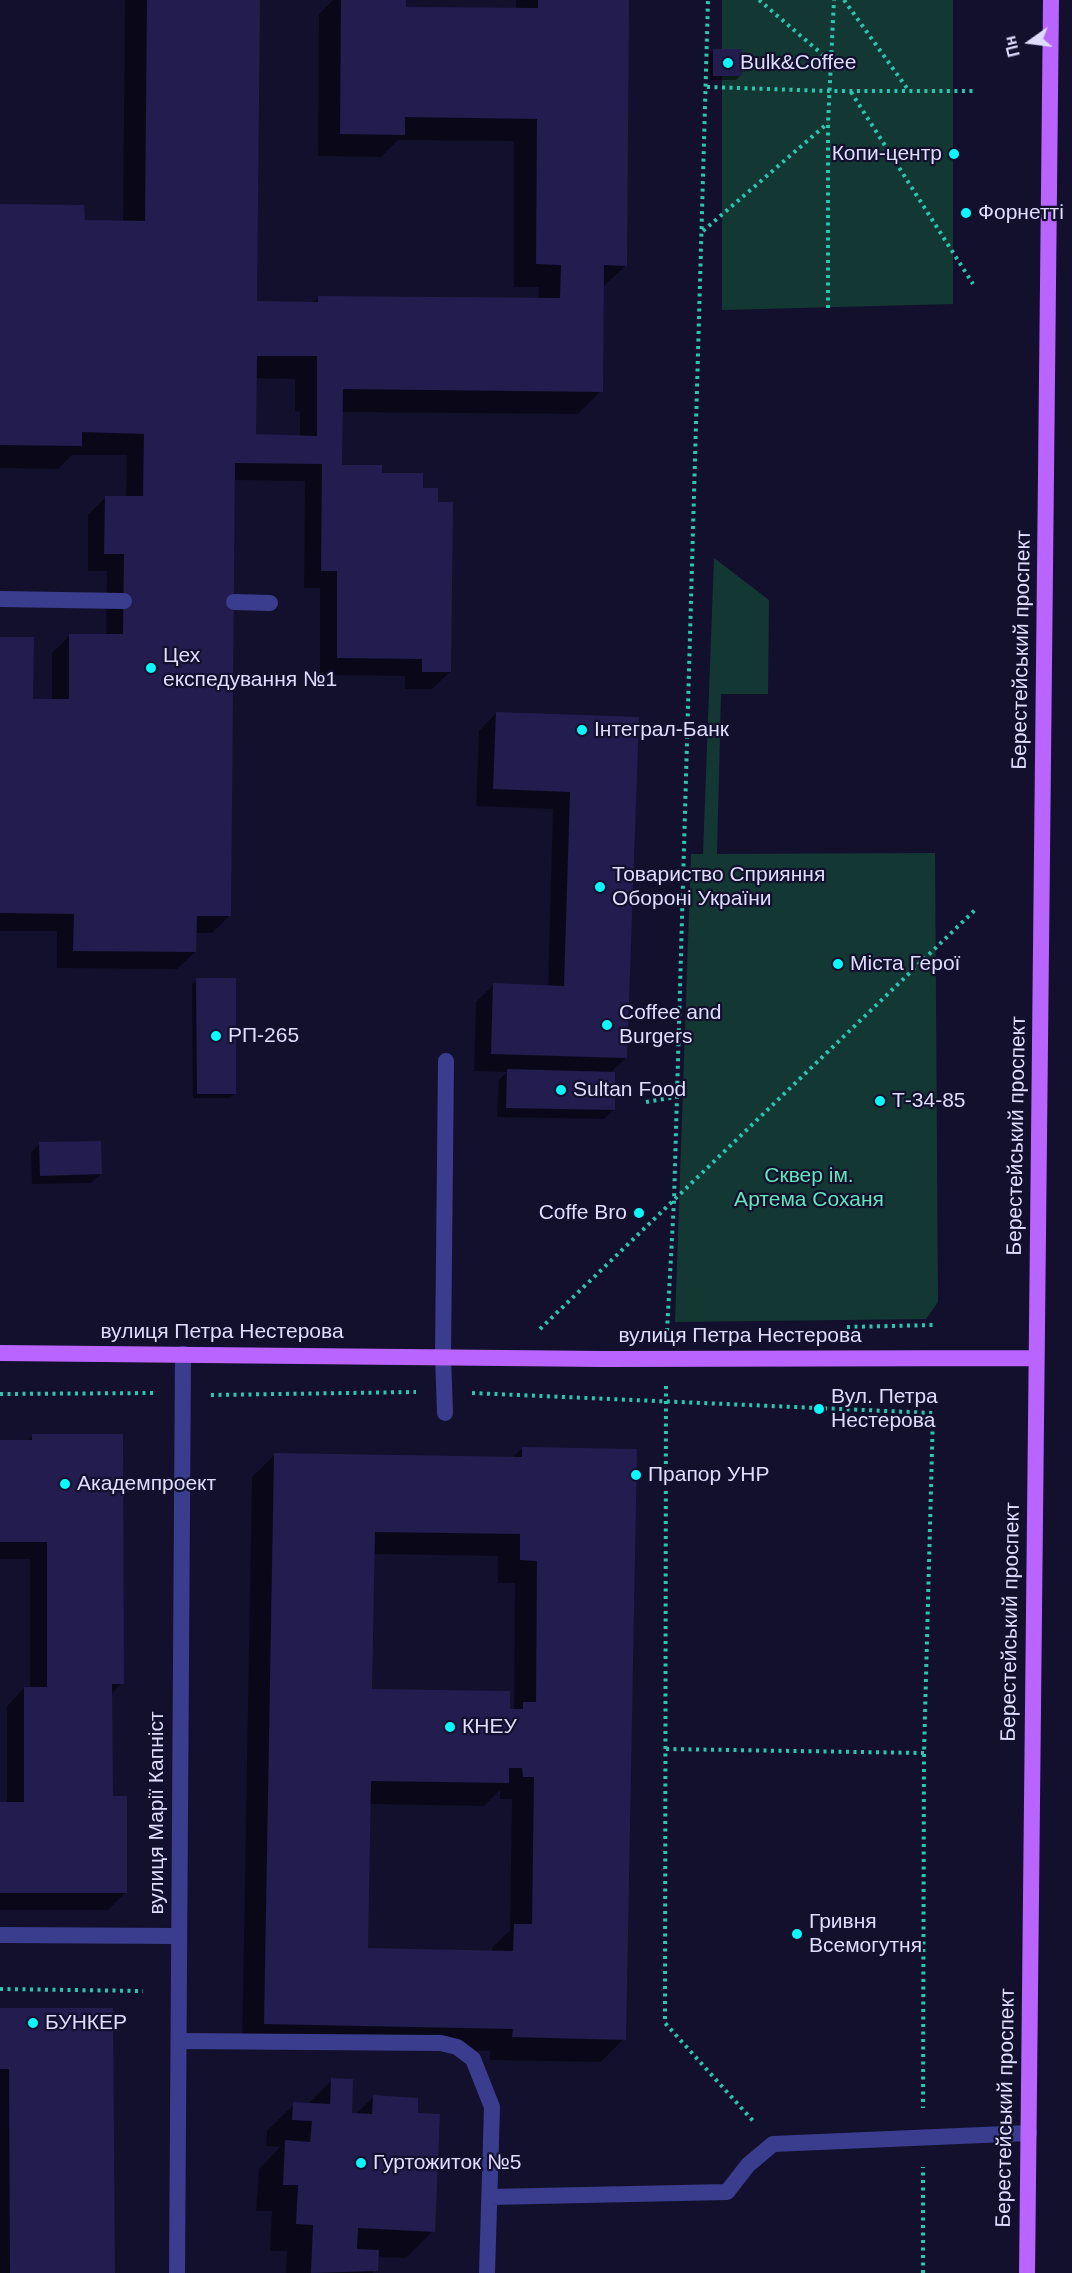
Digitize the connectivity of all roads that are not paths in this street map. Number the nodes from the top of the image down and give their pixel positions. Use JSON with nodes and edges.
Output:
{"nodes":[{"id":1,"x":1051,"y":0,"type":"edge"},
{"id":2,"x":0,"y":599,"type":"edge"},
{"id":3,"x":124,"y":601,"type":"dead end"},
{"id":4,"x":234,"y":602,"type":"dead end"},
{"id":5,"x":270,"y":603,"type":"dead end"},
{"id":6,"x":446,"y":1061,"type":"dead end"},
{"id":7,"x":0,"y":1353,"type":"edge"},
{"id":8,"x":183,"y":1354,"type":"junction"},
{"id":9,"x":443,"y":1356,"type":"junction"},
{"id":10,"x":1036,"y":1358,"type":"junction"},
{"id":11,"x":446,"y":1413,"type":"dead end"},
{"id":12,"x":0,"y":1935,"type":"edge"},
{"id":13,"x":179,"y":1936,"type":"junction"},
{"id":14,"x":179,"y":2041,"type":"junction"},
{"id":15,"x":1029,"y":2133,"type":"junction"},
{"id":16,"x":490,"y":2197,"type":"junction"},
{"id":17,"x":177,"y":2273,"type":"edge"},
{"id":18,"x":487,"y":2273,"type":"edge"},
{"id":19,"x":1027,"y":2273,"type":"edge"}],
"edges":[{"from":1,"to":10,"type":"main road","name":"Берестейський проспект"},
{"from":2,"to":3,"type":"street"},
{"from":4,"to":5,"type":"street"},
{"from":6,"to":9,"type":"street"},
{"from":7,"to":8,"type":"main road","name":"вулиця Петра Нестерова"},
{"from":8,"to":9,"type":"main road","name":"вулиця Петра Нестерова"},
{"from":8,"to":13,"type":"street","name":"вулиця Марії Капніст"},
{"from":9,"to":10,"type":"main road","name":"вулиця Петра Нестерова"},
{"from":9,"to":11,"type":"street"},
{"from":10,"to":15,"type":"main road","name":"Берестейський проспект"},
{"from":12,"to":13,"type":"street"},
{"from":13,"to":14,"type":"street","name":"вулиця Марії Капніст"},
{"from":14,"to":16,"type":"street"},
{"from":14,"to":17,"type":"street","name":"вулиця Марії Капніст"},
{"from":15,"to":16,"type":"street"},
{"from":15,"to":19,"type":"main road","name":"Берестейський проспект"},
{"from":16,"to":18,"type":"street"}]}
